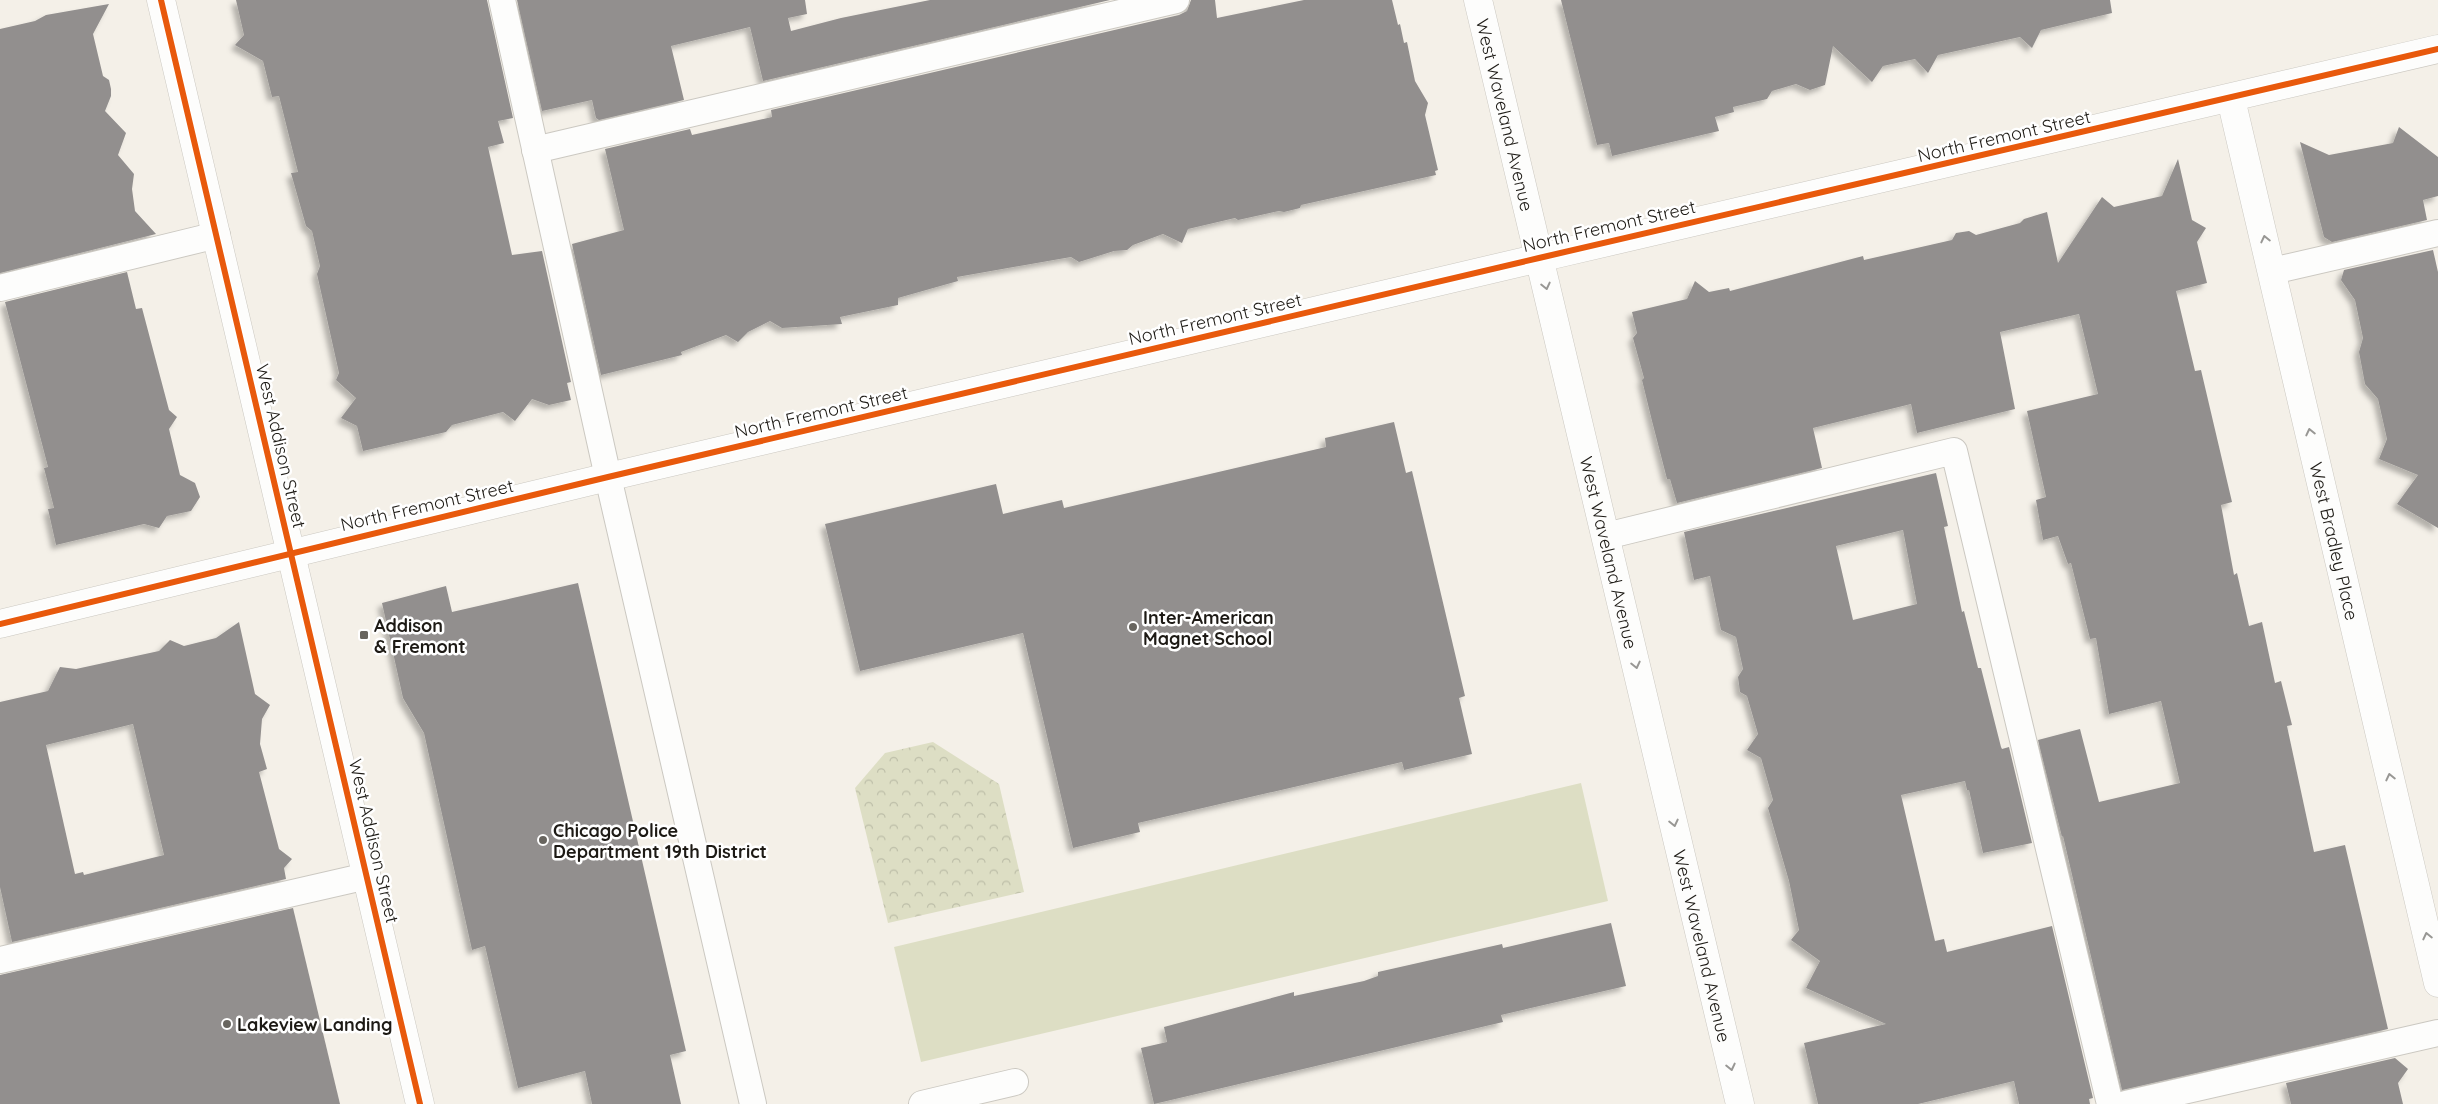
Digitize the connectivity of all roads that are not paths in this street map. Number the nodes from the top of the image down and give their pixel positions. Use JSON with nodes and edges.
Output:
{"nodes":[{"id":1,"x":161,"y":0,"type":"edge"},
{"id":2,"x":502,"y":0,"type":"edge"},
{"id":3,"x":1176,"y":0,"type":"edge"},
{"id":4,"x":1478,"y":0,"type":"edge"},
{"id":5,"x":2438,"y":49,"type":"edge"},
{"id":6,"x":2231,"y":99,"type":"junction"},
{"id":7,"x":535,"y":150,"type":"junction"},
{"id":8,"x":2438,"y":233,"type":"edge"},
{"id":9,"x":216,"y":235,"type":"junction"},
{"id":10,"x":1539,"y":258,"type":"junction"},
{"id":11,"x":2272,"y":271,"type":"junction"},
{"id":12,"x":0,"y":288,"type":"edge"},
{"id":13,"x":608,"y":478,"type":"junction"},
{"id":14,"x":1606,"y":536,"type":"junction"},
{"id":15,"x":291,"y":553,"type":"junction"},
{"id":16,"x":0,"y":624,"type":"edge"},
{"id":17,"x":366,"y":876,"type":"junction"},
{"id":18,"x":0,"y":960,"type":"edge"},
{"id":19,"x":2438,"y":983,"type":"edge"},
{"id":20,"x":2438,"y":1033,"type":"edge"},
{"id":21,"x":1015,"y":1082,"type":"dead end"},
{"id":22,"x":420,"y":1104,"type":"edge"},
{"id":23,"x":752,"y":1104,"type":"edge"},
{"id":24,"x":922,"y":1104,"type":"edge"},
{"id":25,"x":1740,"y":1104,"type":"edge"},
{"id":26,"x":2110,"y":1104,"type":"edge"},
{"id":27,"x":2126,"y":1104,"type":"edge"}],
"edges":[{"from":1,"to":9,"type":"street","name":"West Addison Street"},
{"from":2,"to":7,"type":"lane"},
{"from":3,"to":7,"type":"lane"},
{"from":4,"to":10,"type":"street","name":"West Waveland Avenue"},
{"from":5,"to":6,"type":"street","name":"North Fremont Street"},
{"from":6,"to":10,"type":"street","name":"North Fremont Street"},
{"from":11,"to":6,"type":"street","name":"West Bradley Place","one_way":true},
{"from":7,"to":13,"type":"lane"},
{"from":8,"to":11,"type":"lane"},
{"from":9,"to":12,"type":"lane"},
{"from":9,"to":15,"type":"street","name":"West Addison Street"},
{"from":10,"to":13,"type":"street","name":"North Fremont Street"},
{"from":10,"to":14,"type":"street","name":"West Waveland Avenue","one_way":true},
{"from":19,"to":11,"type":"street","name":"West Bradley Place","one_way":true},
{"from":13,"to":15,"type":"street","name":"North Fremont Street"},
{"from":13,"to":23,"type":"lane"},
{"from":14,"to":25,"type":"street","name":"West Waveland Avenue","one_way":true},
{"from":14,"to":26,"type":"lane"},
{"from":15,"to":16,"type":"street","name":"North Fremont Street"},
{"from":15,"to":17,"type":"street","name":"West Addison Street"},
{"from":17,"to":18,"type":"lane"},
{"from":17,"to":22,"type":"street","name":"West Addison Street"},
{"from":20,"to":27,"type":"lane"},
{"from":21,"to":24,"type":"lane"}]}
